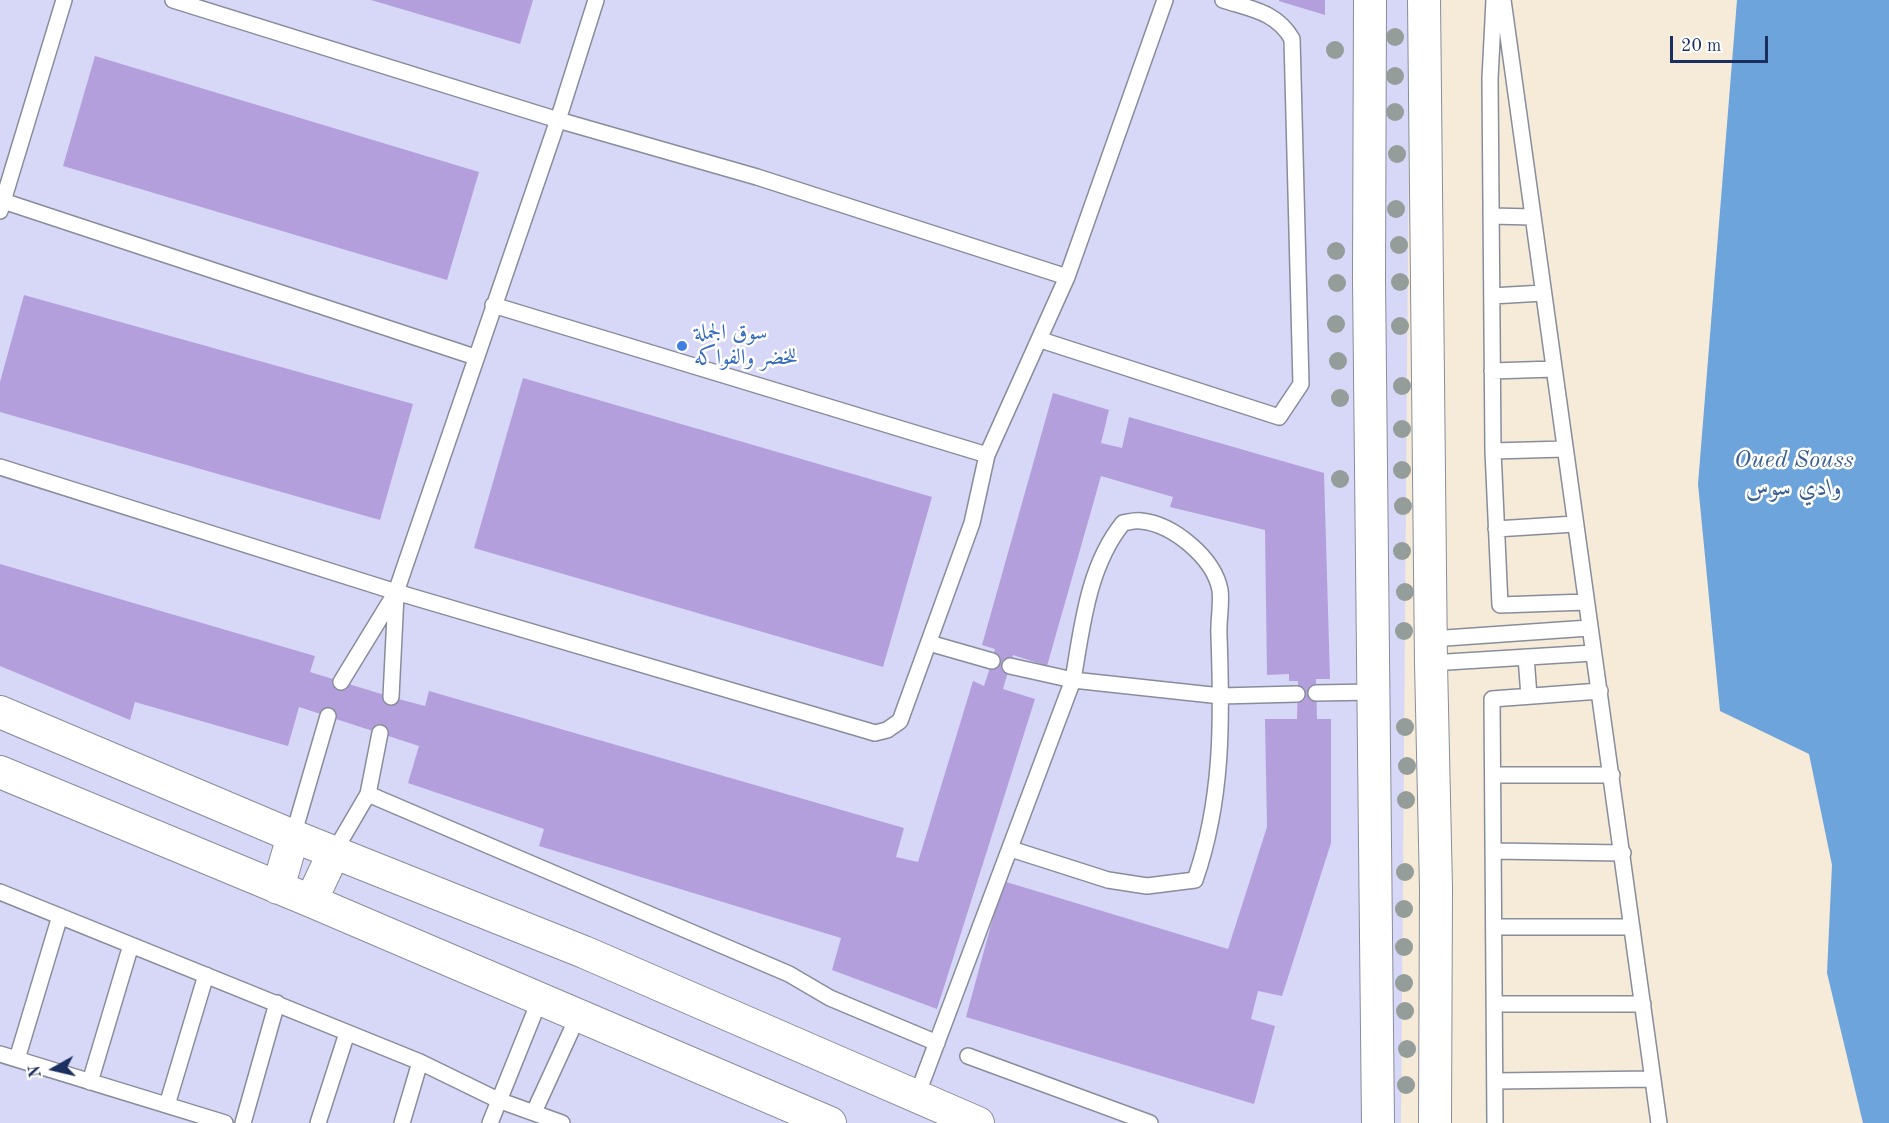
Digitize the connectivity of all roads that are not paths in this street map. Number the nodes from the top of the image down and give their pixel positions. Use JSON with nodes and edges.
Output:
{"nodes":[{"id":1,"x":64,"y":0,"type":"edge"},
{"id":2,"x":174,"y":0,"type":"edge"},
{"id":3,"x":596,"y":0,"type":"edge"},
{"id":4,"x":1165,"y":0,"type":"edge"},
{"id":5,"x":1223,"y":0,"type":"edge"},
{"id":6,"x":1370,"y":0,"type":"edge"},
{"id":7,"x":1424,"y":0,"type":"edge"},
{"id":8,"x":1494,"y":0,"type":"edge"},
{"id":9,"x":1503,"y":0,"type":"edge"},
{"id":10,"x":558,"y":120,"type":"junction"},
{"id":11,"x":1,"y":206,"type":"edge"},
{"id":12,"x":1491,"y":216,"type":"junction"},
{"id":13,"x":1533,"y":217,"type":"junction"},
{"id":14,"x":1066,"y":277,"type":"junction"},
{"id":15,"x":1543,"y":293,"type":"junction"},
{"id":16,"x":1492,"y":296,"type":"junction"},
{"id":17,"x":493,"y":305,"type":"junction"},
{"id":18,"x":1041,"y":340,"type":"junction"},
{"id":19,"x":475,"y":357,"type":"junction"},
{"id":20,"x":1554,"y":369,"type":"junction"},
{"id":21,"x":1492,"y":370,"type":"junction"},
{"id":22,"x":1565,"y":449,"type":"junction"},
{"id":23,"x":1493,"y":451,"type":"junction"},
{"id":24,"x":987,"y":455,"type":"junction"},
{"id":25,"x":0,"y":467,"type":"edge"},
{"id":26,"x":1575,"y":524,"type":"junction"},
{"id":27,"x":1496,"y":529,"type":"junction"},
{"id":28,"x":396,"y":592,"type":"junction"},
{"id":29,"x":1586,"y":602,"type":"junction"},
{"id":30,"x":1521,"y":605,"type":"junction"},
{"id":31,"x":1589,"y":628,"type":"junction"},
{"id":32,"x":1521,"y":633,"type":"junction"},
{"id":33,"x":929,"y":643,"type":"junction"},
{"id":34,"x":1431,"y":651,"type":"junction"},
{"id":35,"x":1593,"y":653,"type":"junction"},
{"id":36,"x":1526,"y":657,"type":"junction"},
{"id":37,"x":992,"y":661,"type":"dead end"},
{"id":38,"x":1010,"y":666,"type":"dead end"},
{"id":39,"x":1073,"y":680,"type":"junction"},
{"id":40,"x":341,"y":682,"type":"dead end"},
{"id":41,"x":1373,"y":692,"type":"junction"},
{"id":42,"x":1600,"y":692,"type":"junction"},
{"id":43,"x":1297,"y":693,"type":"dead end"},
{"id":44,"x":1316,"y":693,"type":"dead end"},
{"id":45,"x":1221,"y":696,"type":"junction"},
{"id":46,"x":1529,"y":696,"type":"junction"},
{"id":47,"x":391,"y":697,"type":"dead end"},
{"id":48,"x":0,"y":712,"type":"edge"},
{"id":49,"x":328,"y":716,"type":"dead end"},
{"id":50,"x":380,"y":733,"type":"dead end"},
{"id":51,"x":0,"y":772,"type":"edge"},
{"id":52,"x":1493,"y":775,"type":"junction"},
{"id":53,"x":1612,"y":775,"type":"junction"},
{"id":54,"x":368,"y":794,"type":"junction"},
{"id":55,"x":293,"y":836,"type":"junction"},
{"id":56,"x":1011,"y":849,"type":"junction"},
{"id":57,"x":1494,"y":851,"type":"junction"},
{"id":58,"x":334,"y":852,"type":"junction"},
{"id":59,"x":1623,"y":853,"type":"junction"},
{"id":60,"x":278,"y":888,"type":"junction"},
{"id":61,"x":0,"y":892,"type":"edge"},
{"id":62,"x":311,"y":902,"type":"junction"},
{"id":63,"x":60,"y":916,"type":"junction"},
{"id":64,"x":1494,"y":927,"type":"junction"},
{"id":65,"x":1632,"y":927,"type":"junction"},
{"id":66,"x":131,"y":945,"type":"junction"},
{"id":67,"x":206,"y":975,"type":"junction"},
{"id":68,"x":540,"y":999,"type":"junction"},
{"id":69,"x":277,"y":1003,"type":"junction"},
{"id":70,"x":1494,"y":1004,"type":"junction"},
{"id":71,"x":1643,"y":1004,"type":"junction"},
{"id":72,"x":578,"y":1016,"type":"junction"},
{"id":73,"x":348,"y":1033,"type":"junction"},
{"id":74,"x":937,"y":1043,"type":"junction"},
{"id":75,"x":0,"y":1054,"type":"edge"},
{"id":76,"x":968,"y":1056,"type":"dead end"},
{"id":77,"x":17,"y":1059,"type":"junction"},
{"id":78,"x":420,"y":1062,"type":"junction"},
{"id":79,"x":1653,"y":1079,"type":"junction"},
{"id":80,"x":1495,"y":1081,"type":"junction"},
{"id":81,"x":90,"y":1082,"type":"junction"},
{"id":82,"x":916,"y":1098,"type":"junction"},
{"id":83,"x":498,"y":1100,"type":"junction"},
{"id":84,"x":167,"y":1106,"type":"junction"},
{"id":85,"x":534,"y":1112,"type":"junction"},
{"id":86,"x":225,"y":1123,"type":"edge"},
{"id":87,"x":243,"y":1123,"type":"edge"},
{"id":88,"x":318,"y":1123,"type":"edge"},
{"id":89,"x":402,"y":1123,"type":"edge"},
{"id":90,"x":490,"y":1123,"type":"edge"},
{"id":91,"x":562,"y":1123,"type":"edge"},
{"id":92,"x":830,"y":1123,"type":"edge"},
{"id":93,"x":978,"y":1123,"type":"edge"},
{"id":94,"x":1150,"y":1123,"type":"edge"},
{"id":95,"x":1378,"y":1123,"type":"edge"},
{"id":96,"x":1435,"y":1123,"type":"edge"},
{"id":97,"x":1495,"y":1123,"type":"edge"},
{"id":98,"x":1659,"y":1123,"type":"edge"}],
"edges":[{"from":1,"to":11,"type":"lane"},
{"from":2,"to":10,"type":"lane"},
{"from":3,"to":10,"type":"lane"},
{"from":4,"to":14,"type":"lane"},
{"from":5,"to":18,"type":"lane"},
{"from":6,"to":41,"type":"street"},
{"from":7,"to":34,"type":"street"},
{"from":8,"to":12,"type":"lane"},
{"from":9,"to":13,"type":"lane"},
{"from":10,"to":14,"type":"lane"},
{"from":10,"to":17,"type":"lane"},
{"from":11,"to":19,"type":"lane"},
{"from":12,"to":13,"type":"lane"},
{"from":12,"to":16,"type":"lane"},
{"from":13,"to":15,"type":"lane"},
{"from":14,"to":18,"type":"lane"},
{"from":15,"to":16,"type":"lane"},
{"from":15,"to":20,"type":"lane"},
{"from":16,"to":21,"type":"lane"},
{"from":17,"to":19,"type":"lane"},
{"from":17,"to":24,"type":"lane"},
{"from":18,"to":24,"type":"lane"},
{"from":19,"to":28,"type":"lane"},
{"from":20,"to":21,"type":"lane"},
{"from":20,"to":22,"type":"lane"},
{"from":21,"to":23,"type":"lane"},
{"from":22,"to":23,"type":"lane"},
{"from":22,"to":26,"type":"lane"},
{"from":23,"to":27,"type":"lane"},
{"from":24,"to":33,"type":"lane"},
{"from":25,"to":28,"type":"lane"},
{"from":26,"to":27,"type":"lane"},
{"from":26,"to":29,"type":"lane"},
{"from":27,"to":30,"type":"lane"},
{"from":28,"to":33,"type":"lane"},
{"from":28,"to":40,"type":"lane"},
{"from":28,"to":47,"type":"lane"},
{"from":29,"to":30,"type":"lane"},
{"from":29,"to":31,"type":"lane"},
{"from":30,"to":32,"type":"lane"},
{"from":31,"to":32,"type":"lane"},
{"from":31,"to":35,"type":"lane"},
{"from":32,"to":34,"type":"lane"},
{"from":33,"to":37,"type":"lane"},
{"from":34,"to":36,"type":"lane"},
{"from":34,"to":96,"type":"street"},
{"from":35,"to":36,"type":"lane"},
{"from":35,"to":42,"type":"lane"},
{"from":36,"to":46,"type":"lane"},
{"from":38,"to":39,"type":"lane"},
{"from":39,"to":45,"type":"lane"},
{"from":39,"to":45,"type":"lane"},
{"from":39,"to":56,"type":"lane"},
{"from":41,"to":44,"type":"lane"},
{"from":41,"to":95,"type":"street"},
{"from":42,"to":46,"type":"lane"},
{"from":42,"to":53,"type":"lane"},
{"from":43,"to":45,"type":"lane"},
{"from":45,"to":56,"type":"lane"},
{"from":46,"to":52,"type":"lane"},
{"from":48,"to":55,"type":"street"},
{"from":49,"to":55,"type":"lane"},
{"from":50,"to":54,"type":"lane"},
{"from":51,"to":60,"type":"street"},
{"from":52,"to":53,"type":"lane"},
{"from":52,"to":57,"type":"lane"},
{"from":53,"to":59,"type":"lane"},
{"from":54,"to":58,"type":"lane"},
{"from":54,"to":74,"type":"lane"},
{"from":55,"to":58,"type":"street"},
{"from":55,"to":60,"type":"street"},
{"from":56,"to":74,"type":"lane"},
{"from":57,"to":59,"type":"lane"},
{"from":57,"to":64,"type":"lane"},
{"from":58,"to":62,"type":"street"},
{"from":58,"to":82,"type":"street"},
{"from":59,"to":65,"type":"lane"},
{"from":60,"to":62,"type":"street"},
{"from":61,"to":63,"type":"lane"},
{"from":62,"to":68,"type":"street"},
{"from":63,"to":66,"type":"lane"},
{"from":63,"to":77,"type":"lane"},
{"from":64,"to":65,"type":"lane"},
{"from":64,"to":70,"type":"lane"},
{"from":65,"to":71,"type":"lane"},
{"from":66,"to":67,"type":"lane"},
{"from":66,"to":81,"type":"lane"},
{"from":67,"to":69,"type":"lane"},
{"from":67,"to":84,"type":"lane"},
{"from":68,"to":72,"type":"street"},
{"from":68,"to":83,"type":"lane"},
{"from":69,"to":73,"type":"lane"},
{"from":69,"to":87,"type":"lane"},
{"from":70,"to":71,"type":"lane"},
{"from":70,"to":80,"type":"lane"},
{"from":71,"to":79,"type":"lane"},
{"from":72,"to":85,"type":"lane"},
{"from":72,"to":92,"type":"street"},
{"from":73,"to":78,"type":"lane"},
{"from":73,"to":88,"type":"lane"},
{"from":74,"to":82,"type":"lane"},
{"from":75,"to":77,"type":"lane"},
{"from":76,"to":94,"type":"lane"},
{"from":77,"to":81,"type":"lane"},
{"from":78,"to":83,"type":"lane"},
{"from":78,"to":89,"type":"lane"},
{"from":79,"to":80,"type":"lane"},
{"from":79,"to":98,"type":"lane"},
{"from":80,"to":97,"type":"lane"},
{"from":81,"to":84,"type":"lane"},
{"from":82,"to":93,"type":"street"},
{"from":83,"to":85,"type":"lane"},
{"from":83,"to":90,"type":"lane"},
{"from":84,"to":86,"type":"lane"},
{"from":85,"to":91,"type":"lane"}]}
